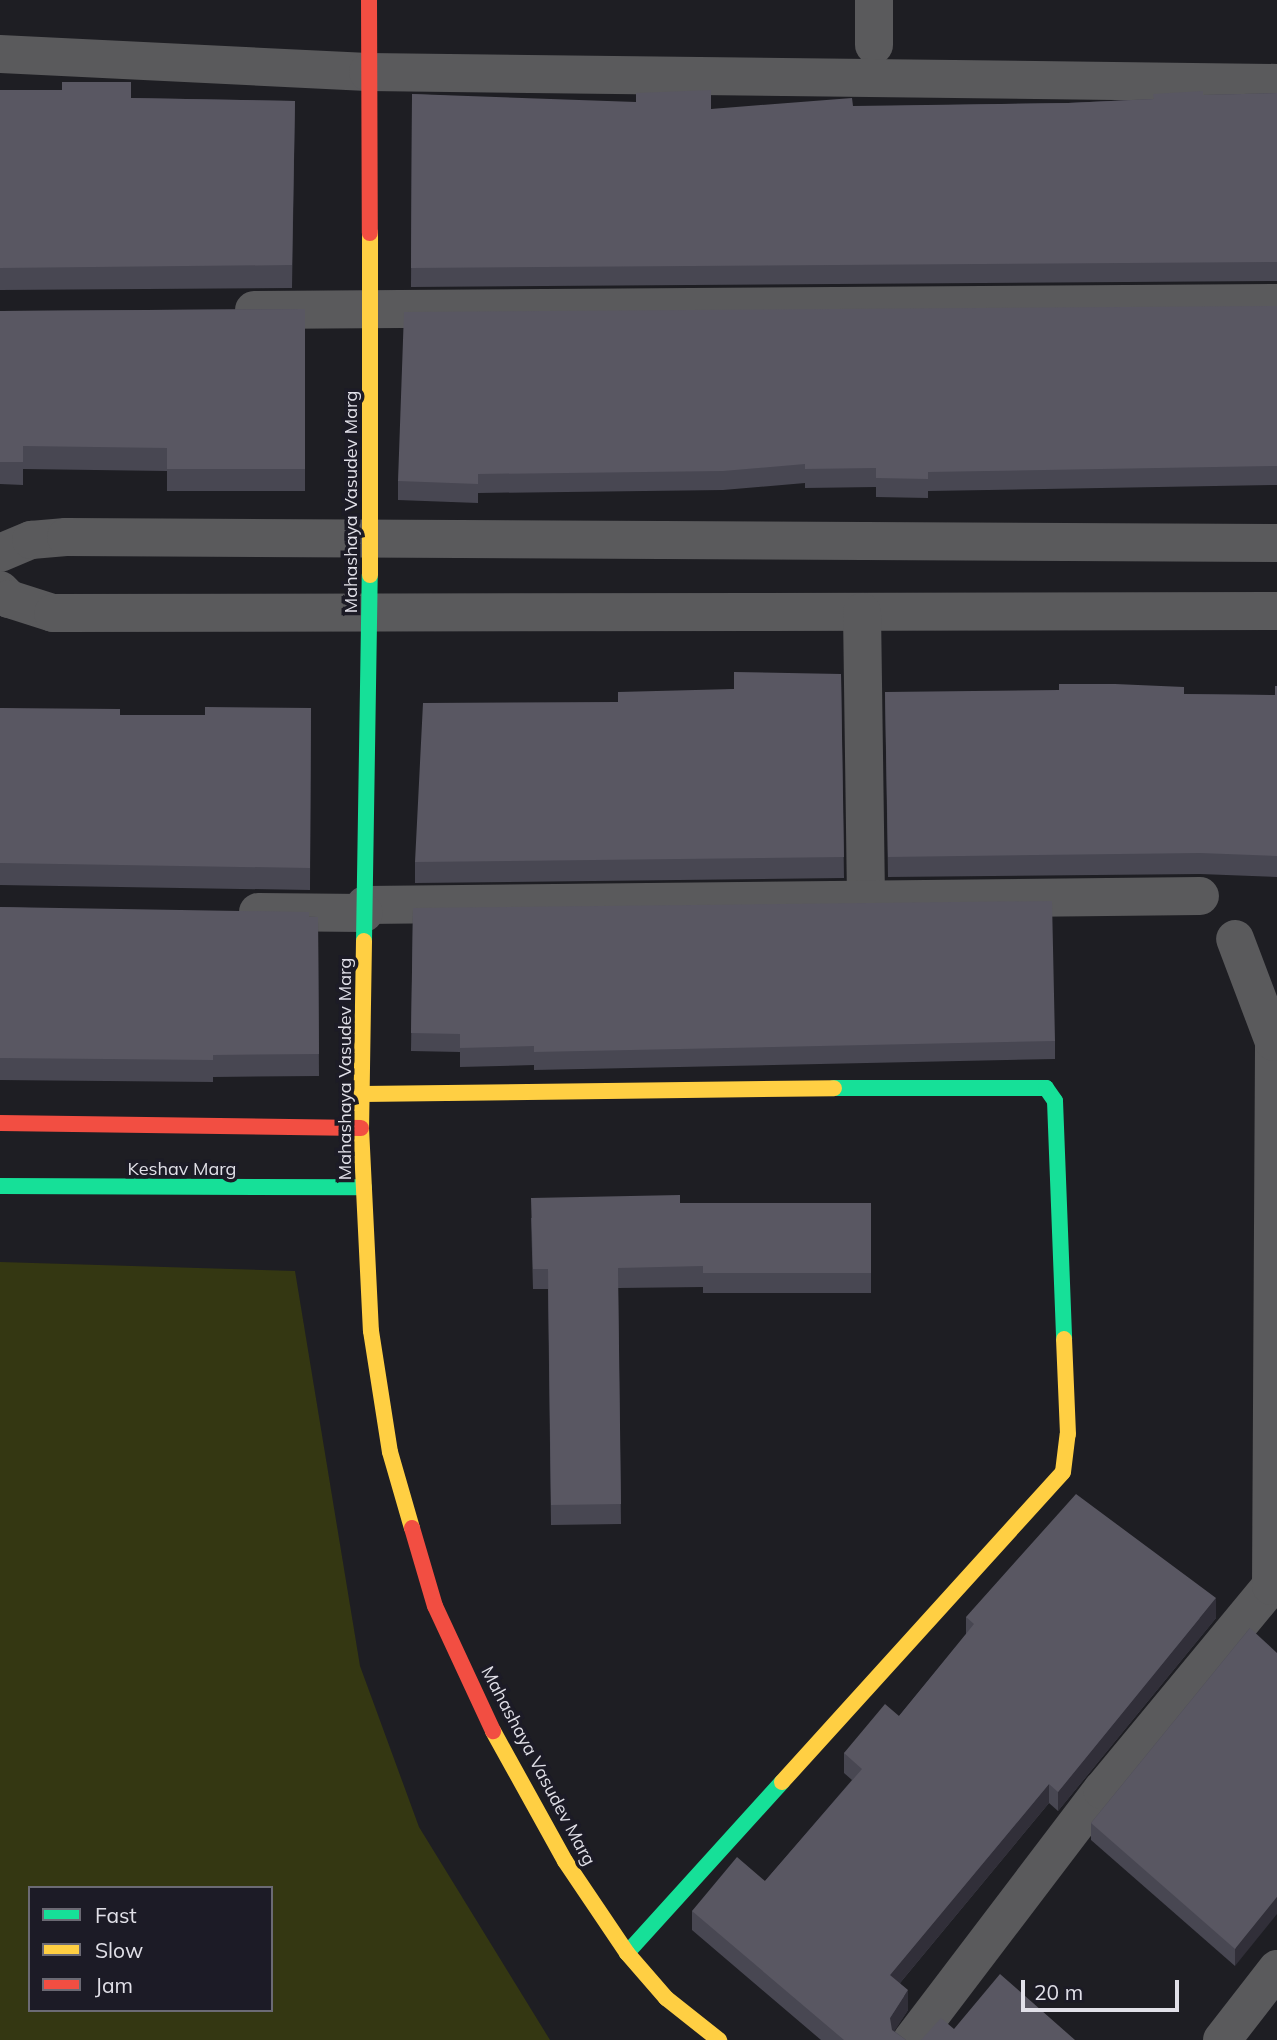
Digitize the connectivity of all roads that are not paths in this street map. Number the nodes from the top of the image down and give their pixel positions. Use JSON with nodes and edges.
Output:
{"nodes":[{"id":1,"x":369,"y":0,"type":"edge"},
{"id":2,"x":874,"y":0,"type":"edge"},
{"id":3,"x":874,"y":45,"type":"dead end"},
{"id":4,"x":0,"y":54,"type":"edge"},
{"id":5,"x":368,"y":72,"type":"junction"},
{"id":6,"x":1277,"y":83,"type":"edge"},
{"id":7,"x":1277,"y":303,"type":"edge"},
{"id":8,"x":370,"y":309,"type":"junction"},
{"id":9,"x":219,"y":310,"type":"edge"},
{"id":10,"x":371,"y":540,"type":"junction"},
{"id":11,"x":1277,"y":543,"type":"edge"},
{"id":12,"x":0,"y":553,"type":"edge"},
{"id":13,"x":0,"y":590,"type":"edge"},
{"id":14,"x":1277,"y":611,"type":"edge"},
{"id":15,"x":370,"y":612,"type":"junction"},
{"id":16,"x":862,"y":612,"type":"junction"},
{"id":17,"x":1200,"y":897,"type":"dead end"},
{"id":18,"x":866,"y":900,"type":"junction"},
{"id":19,"x":365,"y":909,"type":"junction"},
{"id":20,"x":216,"y":911,"type":"edge"},
{"id":21,"x":1235,"y":939,"type":"dead end"},
{"id":22,"x":362,"y":1094,"type":"junction"},
{"id":23,"x":0,"y":1123,"type":"edge"},
{"id":24,"x":361,"y":1128,"type":"junction"},
{"id":25,"x":0,"y":1186,"type":"edge"},
{"id":26,"x":364,"y":1186,"type":"junction"},
{"id":27,"x":627,"y":1953,"type":"junction"},
{"id":28,"x":1277,"y":1969,"type":"edge"},
{"id":29,"x":719,"y":2040,"type":"edge"},
{"id":30,"x":912,"y":2040,"type":"edge"},
{"id":31,"x":1222,"y":2040,"type":"edge"}],
"edges":[{"from":1,"to":5,"type":"street","name":"Mahashaya Vasudev Marg"},
{"from":2,"to":3,"type":"street"},
{"from":4,"to":5,"type":"street"},
{"from":5,"to":6,"type":"street"},
{"from":5,"to":8,"type":"street","name":"Mahashaya Vasudev Marg"},
{"from":7,"to":8,"type":"street"},
{"from":8,"to":9,"type":"street"},
{"from":8,"to":10,"type":"street","name":"Mahashaya Vasudev Marg"},
{"from":10,"to":11,"type":"street"},
{"from":10,"to":12,"type":"street"},
{"from":10,"to":15,"type":"street","name":"Mahashaya Vasudev Marg"},
{"from":13,"to":15,"type":"street"},
{"from":14,"to":16,"type":"street"},
{"from":15,"to":16,"type":"street"},
{"from":15,"to":19,"type":"street","name":"Mahashaya Vasudev Marg"},
{"from":16,"to":18,"type":"street"},
{"from":17,"to":18,"type":"street"},
{"from":18,"to":19,"type":"street"},
{"from":19,"to":20,"type":"street"},
{"from":19,"to":22,"type":"street","name":"Mahashaya Vasudev Marg"},
{"from":21,"to":30,"type":"street"},
{"from":22,"to":24,"type":"street","name":"Mahashaya Vasudev Marg"},
{"from":22,"to":27,"type":"street"},
{"from":23,"to":24,"type":"street"},
{"from":24,"to":26,"type":"street","name":"Mahashaya Vasudev Marg"},
{"from":25,"to":26,"type":"street","name":"Keshav Marg"},
{"from":26,"to":27,"type":"street","name":"Mahashaya Vasudev Marg"},
{"from":27,"to":29,"type":"street","name":"Mahashaya Vasudev Marg"},
{"from":28,"to":31,"type":"street"}]}
